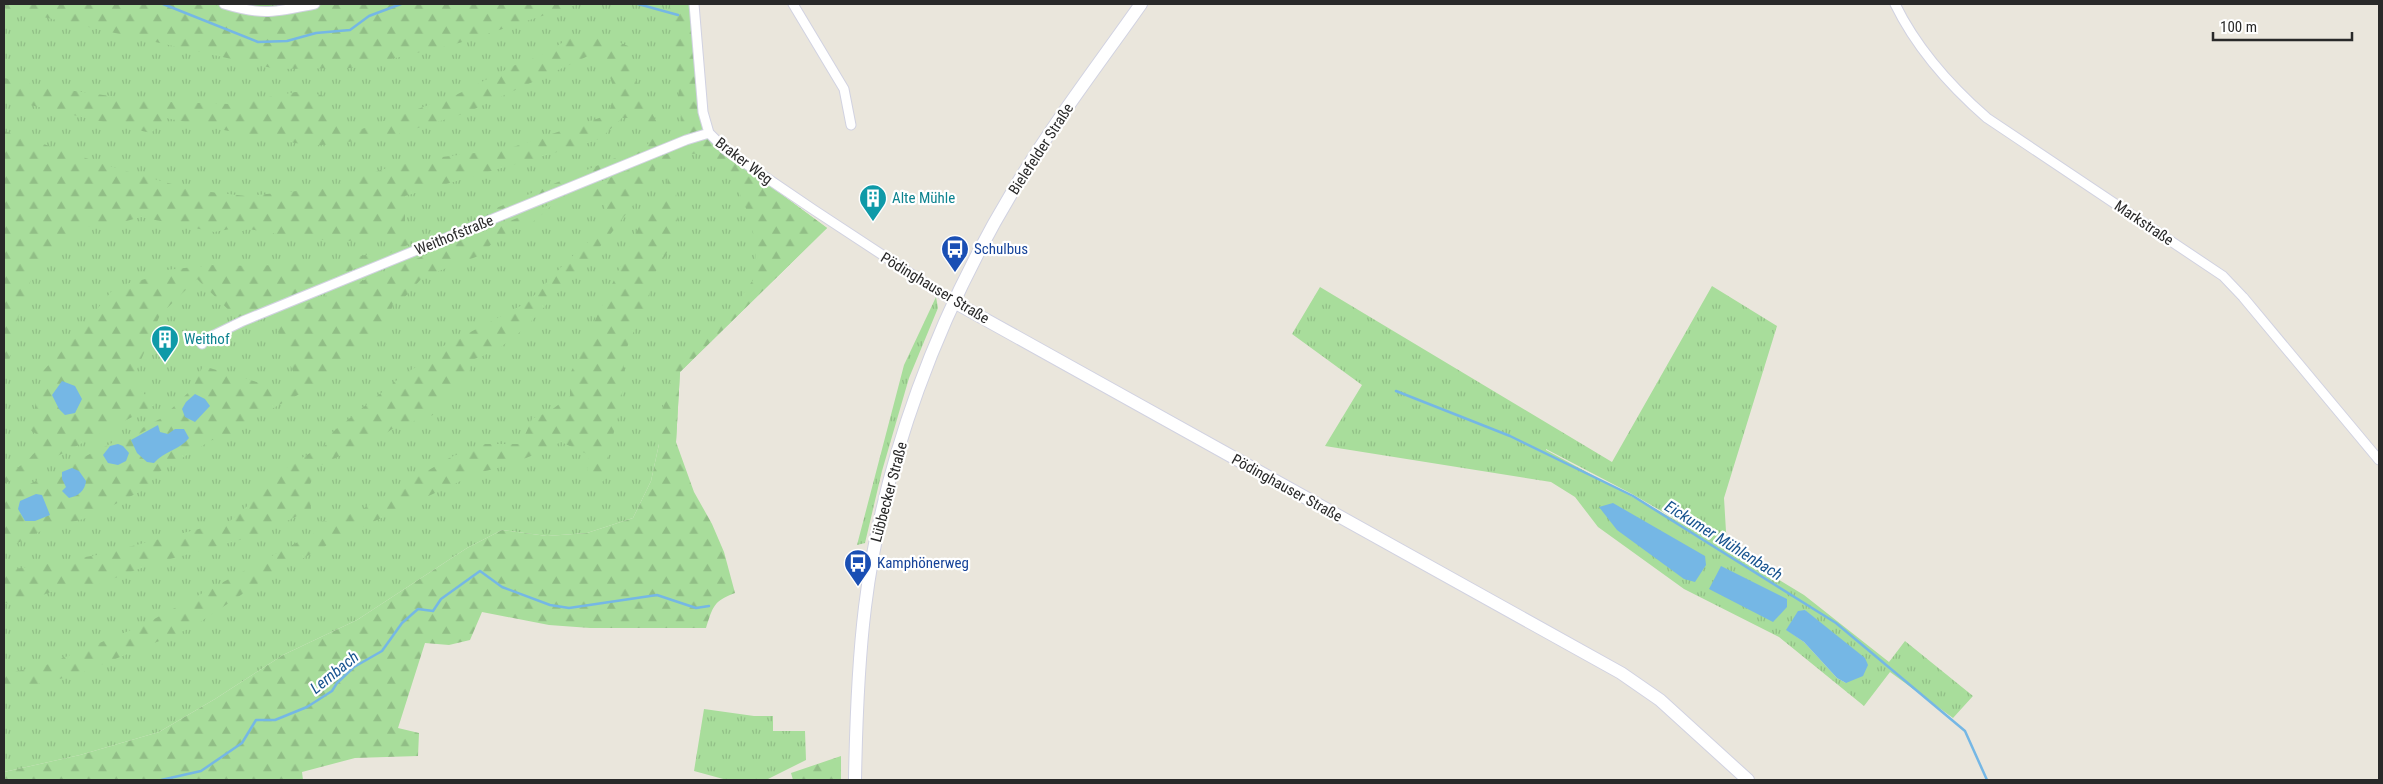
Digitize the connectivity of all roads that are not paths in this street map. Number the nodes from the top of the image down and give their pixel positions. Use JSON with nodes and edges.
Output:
{"nodes":[{"id":1,"x":224,"y":4,"type":"edge"},
{"id":2,"x":314,"y":4,"type":"edge"},
{"id":3,"x":694,"y":4,"type":"edge"},
{"id":4,"x":793,"y":4,"type":"edge"},
{"id":5,"x":1141,"y":4,"type":"edge"},
{"id":6,"x":1895,"y":4,"type":"edge"},
{"id":7,"x":851,"y":125,"type":"dead end"},
{"id":8,"x":709,"y":133,"type":"junction"},
{"id":9,"x":814,"y":210,"type":"joint"},
{"id":10,"x":954,"y":302,"type":"junction"},
{"id":11,"x":202,"y":344,"type":"dead end"},
{"id":12,"x":2379,"y":460,"type":"edge"},
{"id":13,"x":855,"y":780,"type":"edge"},
{"id":14,"x":1748,"y":780,"type":"edge"}],
"edges":[{"from":1,"to":2,"type":"street"},
{"from":3,"to":8,"type":"street","name":"Braker Weg"},
{"from":4,"to":7,"type":"street"},
{"from":5,"to":10,"type":"street","name":"Bielefelder Straße"},
{"from":6,"to":12,"type":"street","name":"Markstraße"},
{"from":8,"to":9,"type":"street","name":"Braker Weg"},
{"from":8,"to":11,"type":"street","name":"Weithofstraße"},
{"from":9,"to":10,"type":"street","name":"Pödinghauser Straße"},
{"from":10,"to":13,"type":"street","name":"Lübbecker Straße"},
{"from":10,"to":14,"type":"street","name":"Pödinghauser Straße"}]}
